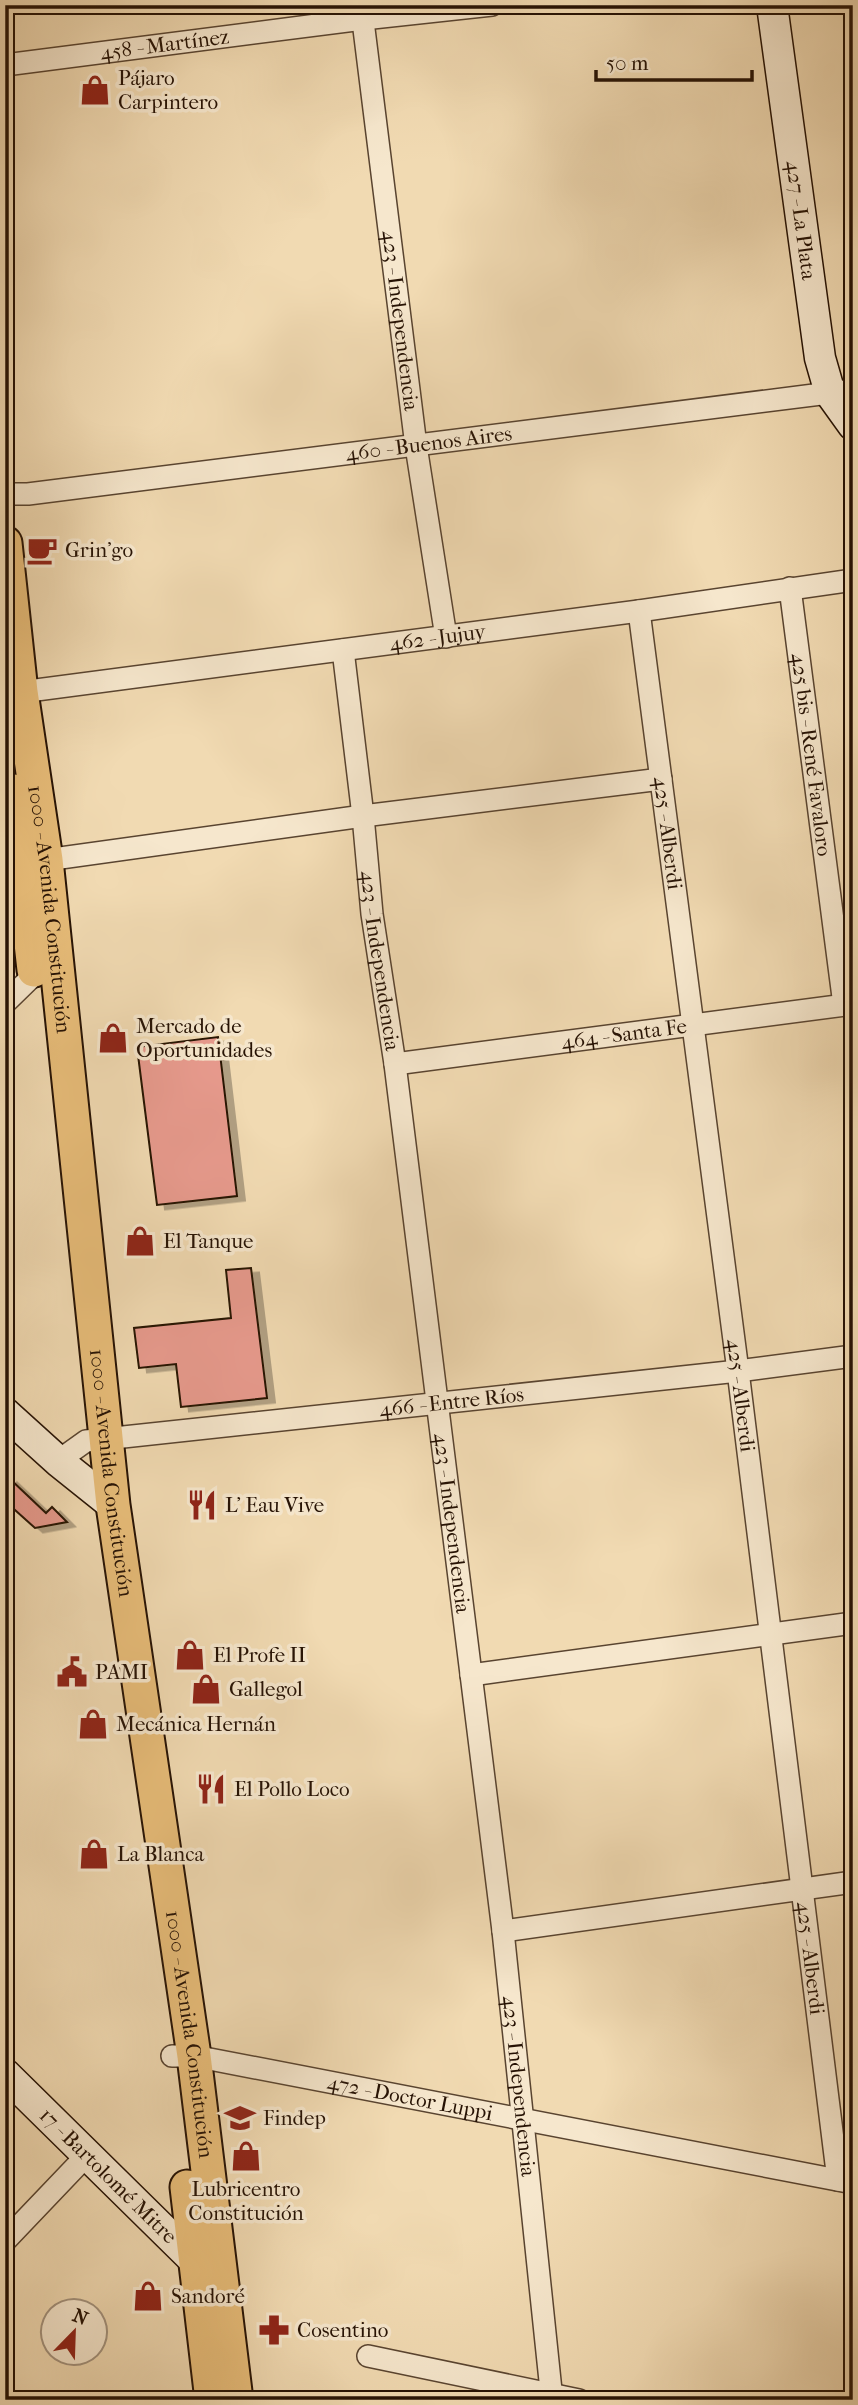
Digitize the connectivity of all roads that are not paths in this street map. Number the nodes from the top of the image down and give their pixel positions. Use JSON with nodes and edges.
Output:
{"nodes":[{"id":1,"x":492,"y":5,"type":"edge"},
{"id":2,"x":772,"y":5,"type":"edge"},
{"id":3,"x":362,"y":12,"type":"edge"},
{"id":4,"x":5,"y":65,"type":"edge"},
{"id":5,"x":841,"y":391,"type":"edge"},
{"id":6,"x":853,"y":425,"type":"edge"},
{"id":7,"x":416,"y":446,"type":"junction"},
{"id":8,"x":5,"y":494,"type":"edge"},
{"id":9,"x":5,"y":543,"type":"edge"},
{"id":10,"x":853,"y":580,"type":"edge"},
{"id":11,"x":790,"y":588,"type":"junction"},
{"id":12,"x":639,"y":611,"type":"junction"},
{"id":13,"x":446,"y":637,"type":"junction"},
{"id":14,"x":343,"y":650,"type":"junction"},
{"id":15,"x":13,"y":704,"type":"edge"},
{"id":16,"x":661,"y":779,"type":"junction"},
{"id":17,"x":363,"y":816,"type":"junction"},
{"id":18,"x":46,"y":860,"type":"junction"},
{"id":19,"x":45,"y":964,"type":"junction"},
{"id":20,"x":5,"y":1003,"type":"edge"},
{"id":21,"x":848,"y":1005,"type":"edge"},
{"id":22,"x":694,"y":1025,"type":"junction"},
{"id":23,"x":395,"y":1064,"type":"junction"},
{"id":24,"x":853,"y":1356,"type":"edge"},
{"id":25,"x":738,"y":1371,"type":"junction"},
{"id":26,"x":436,"y":1402,"type":"junction"},
{"id":27,"x":5,"y":1413,"type":"edge"},
{"id":28,"x":95,"y":1440,"type":"junction"},
{"id":29,"x":58,"y":1461,"type":"junction"},
{"id":30,"x":102,"y":1497,"type":"junction"},
{"id":31,"x":853,"y":1622,"type":"edge"},
{"id":32,"x":769,"y":1633,"type":"junction"},
{"id":33,"x":471,"y":1675,"type":"junction"},
{"id":34,"x":853,"y":1882,"type":"edge"},
{"id":35,"x":802,"y":1889,"type":"junction"},
{"id":36,"x":503,"y":1931,"type":"junction"},
{"id":37,"x":183,"y":2056,"type":"junction"},
{"id":38,"x":5,"y":2074,"type":"edge"},
{"id":39,"x":523,"y":2120,"type":"junction"},
{"id":40,"x":87,"y":2155,"type":"junction"},
{"id":41,"x":845,"y":2182,"type":"edge"},
{"id":42,"x":5,"y":2241,"type":"edge"},
{"id":43,"x":208,"y":2260,"type":"junction"},
{"id":44,"x":368,"y":2356,"type":"dead end"},
{"id":45,"x":551,"y":2397,"type":"edge"},
{"id":46,"x":212,"y":2400,"type":"edge"},
{"id":47,"x":236,"y":2400,"type":"edge"},
{"id":48,"x":579,"y":2400,"type":"edge"}],
"edges":[{"from":1,"to":3,"type":"street","name":"458 - Martínez"},
{"from":2,"to":5,"type":"street","name":"427 - La Plata"},
{"from":3,"to":4,"type":"street","name":"458 - Martínez"},
{"from":3,"to":7,"type":"street","name":"423 - Independencia"},
{"from":5,"to":6,"type":"street","name":"427 - La Plata"},
{"from":5,"to":7,"type":"street","name":"460 - Buenos Aires"},
{"from":7,"to":8,"type":"street","name":"460 - Buenos Aires"},
{"from":7,"to":13,"type":"street","name":"423 - Independencia"},
{"from":9,"to":15,"type":"main road","name":"1000 - Avenida Constitución"},
{"from":10,"to":11,"type":"street","name":"462 - Jujuy"},
{"from":11,"to":12,"type":"street","name":"462 - Jujuy"},
{"from":11,"to":21,"type":"street","name":"425 bis - René Favaloro"},
{"from":12,"to":13,"type":"street","name":"462 - Jujuy"},
{"from":12,"to":16,"type":"street","name":"425 - Alberdi"},
{"from":13,"to":14,"type":"street","name":"462 - Jujuy"},
{"from":14,"to":15,"type":"street","name":"462 - Jujuy"},
{"from":14,"to":17,"type":"street","name":"423 - Independencia"},
{"from":15,"to":18,"type":"main road","name":"1000 - Avenida Constitución"},
{"from":15,"to":19,"type":"main road","name":"1000 - Avenida Constitución"},
{"from":16,"to":17,"type":"street"},
{"from":16,"to":22,"type":"street","name":"425 - Alberdi"},
{"from":17,"to":18,"type":"street"},
{"from":17,"to":23,"type":"street","name":"423 - Independencia"},
{"from":18,"to":19,"type":"main road","name":"1000 - Avenida Constitución"},
{"from":19,"to":20,"type":"street"},
{"from":19,"to":28,"type":"main road","name":"1000 - Avenida Constitución"},
{"from":21,"to":22,"type":"street","name":"464 - Santa Fe"},
{"from":22,"to":23,"type":"street","name":"464 - Santa Fe"},
{"from":22,"to":25,"type":"street","name":"425 - Alberdi"},
{"from":23,"to":26,"type":"street","name":"423 - Independencia"},
{"from":24,"to":25,"type":"street","name":"466 - Entre Ríos"},
{"from":25,"to":26,"type":"street","name":"466 - Entre Ríos"},
{"from":25,"to":32,"type":"street","name":"425 - Alberdi"},
{"from":26,"to":28,"type":"street","name":"466 - Entre Ríos"},
{"from":26,"to":33,"type":"street","name":"423 - Independencia"},
{"from":27,"to":29,"type":"street"},
{"from":28,"to":29,"type":"street","name":"466 - Entre Ríos"},
{"from":28,"to":30,"type":"main road","name":"1000 - Avenida Constitución"},
{"from":29,"to":30,"type":"street"},
{"from":30,"to":37,"type":"main road","name":"1000 - Avenida Constitución"},
{"from":31,"to":32,"type":"street"},
{"from":32,"to":33,"type":"street"},
{"from":32,"to":35,"type":"street","name":"425 - Alberdi"},
{"from":33,"to":36,"type":"street","name":"423 - Independencia"},
{"from":34,"to":35,"type":"street"},
{"from":35,"to":36,"type":"street"},
{"from":35,"to":41,"type":"street","name":"425 - Alberdi"},
{"from":36,"to":39,"type":"street","name":"423 - Independencia"},
{"from":37,"to":39,"type":"street","name":"472 - Doctor Luppi"},
{"from":37,"to":43,"type":"main road","name":"1000 - Avenida Constitución"},
{"from":38,"to":40,"type":"street","name":"17 - Bartolomé Mitre"},
{"from":39,"to":41,"type":"street","name":"472 - Doctor Luppi"},
{"from":39,"to":45,"type":"street","name":"423 - Independencia"},
{"from":40,"to":42,"type":"street"},
{"from":40,"to":43,"type":"street","name":"17 - Bartolomé Mitre"},
{"from":43,"to":46,"type":"main road","name":"1000 - Avenida Constitución"},
{"from":43,"to":47,"type":"main road","name":"1000 - Avenida Constitución"},
{"from":44,"to":45,"type":"street"},
{"from":45,"to":48,"type":"street"}]}
